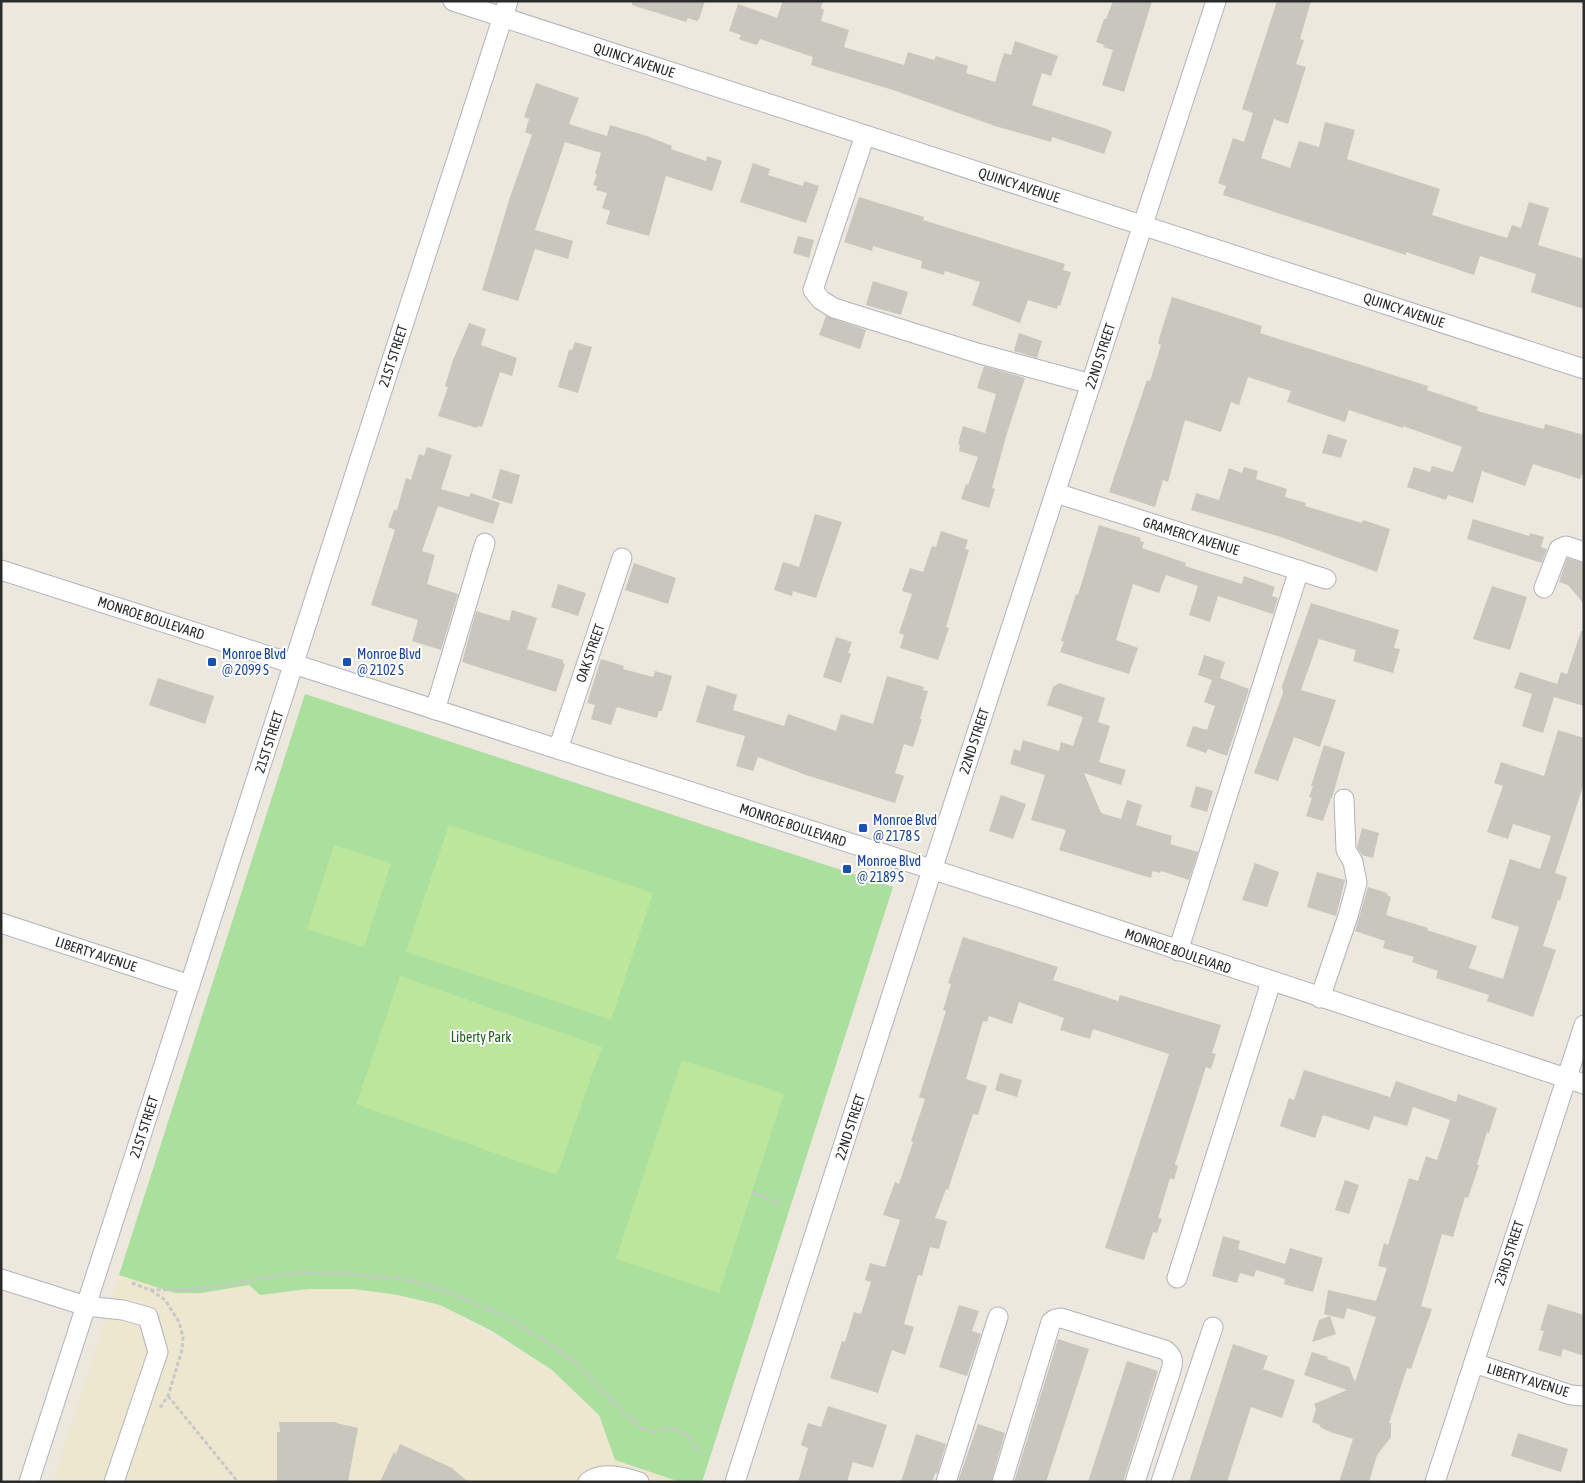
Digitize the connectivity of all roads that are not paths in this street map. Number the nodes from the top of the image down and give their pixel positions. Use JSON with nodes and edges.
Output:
{"nodes":[{"id":1,"x":454,"y":1,"type":"edge"},
{"id":2,"x":1216,"y":1,"type":"edge"},
{"id":3,"x":506,"y":9,"type":"edge"},
{"id":4,"x":865,"y":135,"type":"junction"},
{"id":5,"x":1143,"y":225,"type":"junction"},
{"id":6,"x":1584,"y":369,"type":"edge"},
{"id":7,"x":1092,"y":384,"type":"junction"},
{"id":8,"x":1056,"y":493,"type":"junction"},
{"id":9,"x":484,"y":543,"type":"dead end"},
{"id":10,"x":1584,"y":552,"type":"edge"},
{"id":11,"x":622,"y":558,"type":"dead end"},
{"id":12,"x":1,"y":570,"type":"edge"},
{"id":13,"x":1299,"y":570,"type":"junction"},
{"id":14,"x":1326,"y":579,"type":"dead end"},
{"id":15,"x":1544,"y":588,"type":"dead end"},
{"id":16,"x":294,"y":665,"type":"junction"},
{"id":17,"x":435,"y":710,"type":"junction"},
{"id":18,"x":558,"y":749,"type":"junction"},
{"id":19,"x":1344,"y":799,"type":"dead end"},
{"id":20,"x":932,"y":870,"type":"junction"},
{"id":21,"x":1,"y":923,"type":"edge"},
{"id":22,"x":1178,"y":951,"type":"junction"},
{"id":23,"x":1272,"y":982,"type":"junction"},
{"id":24,"x":190,"y":985,"type":"junction"},
{"id":25,"x":1320,"y":998,"type":"junction"},
{"id":26,"x":1584,"y":1025,"type":"edge"},
{"id":27,"x":1575,"y":1082,"type":"edge"},
{"id":28,"x":1,"y":1278,"type":"edge"},
{"id":29,"x":1178,"y":1278,"type":"dead end"},
{"id":30,"x":86,"y":1306,"type":"junction"},
{"id":31,"x":998,"y":1317,"type":"dead end"},
{"id":32,"x":1213,"y":1327,"type":"dead end"},
{"id":33,"x":1474,"y":1363,"type":"junction"},
{"id":34,"x":1584,"y":1396,"type":"edge"},
{"id":35,"x":29,"y":1482,"type":"edge"},
{"id":36,"x":114,"y":1482,"type":"edge"},
{"id":37,"x":588,"y":1482,"type":"edge"},
{"id":38,"x":639,"y":1482,"type":"edge"},
{"id":39,"x":735,"y":1482,"type":"edge"},
{"id":40,"x":946,"y":1482,"type":"edge"},
{"id":41,"x":1002,"y":1482,"type":"edge"},
{"id":42,"x":1135,"y":1482,"type":"edge"},
{"id":43,"x":1161,"y":1482,"type":"edge"},
{"id":44,"x":1435,"y":1482,"type":"edge"}],
"edges":[{"from":1,"to":3,"type":"street","name":"QUINCY AVENUE"},
{"from":2,"to":5,"type":"street","name":"22ND STREET"},
{"from":3,"to":4,"type":"street","name":"QUINCY AVENUE"},
{"from":3,"to":16,"type":"street","name":"21ST STREET"},
{"from":4,"to":5,"type":"street","name":"QUINCY AVENUE"},
{"from":4,"to":7,"type":"street"},
{"from":5,"to":6,"type":"street","name":"QUINCY AVENUE"},
{"from":5,"to":7,"type":"street","name":"22ND STREET"},
{"from":7,"to":8,"type":"street","name":"22ND STREET"},
{"from":8,"to":13,"type":"street","name":"GRAMERCY AVENUE"},
{"from":8,"to":20,"type":"street","name":"22ND STREET"},
{"from":9,"to":17,"type":"street"},
{"from":10,"to":15,"type":"street"},
{"from":11,"to":18,"type":"street","name":"OAK STREET"},
{"from":12,"to":16,"type":"street","name":"MONROE BOULEVARD"},
{"from":13,"to":14,"type":"street","name":"GRAMERCY AVENUE"},
{"from":13,"to":22,"type":"street"},
{"from":16,"to":17,"type":"street","name":"MONROE BOULEVARD"},
{"from":16,"to":24,"type":"street","name":"21ST STREET"},
{"from":17,"to":18,"type":"street","name":"MONROE BOULEVARD"},
{"from":18,"to":20,"type":"street","name":"MONROE BOULEVARD"},
{"from":19,"to":25,"type":"street"},
{"from":20,"to":22,"type":"street","name":"MONROE BOULEVARD"},
{"from":20,"to":39,"type":"street","name":"22ND STREET"},
{"from":21,"to":24,"type":"street","name":"LIBERTY AVENUE"},
{"from":22,"to":23,"type":"street","name":"MONROE BOULEVARD"},
{"from":23,"to":25,"type":"street","name":"MONROE BOULEVARD"},
{"from":23,"to":29,"type":"street"},
{"from":24,"to":30,"type":"street","name":"21ST STREET"},
{"from":25,"to":27,"type":"street","name":"MONROE BOULEVARD"},
{"from":26,"to":27,"type":"street","name":"23RD STREET"},
{"from":27,"to":33,"type":"street","name":"23RD STREET"},
{"from":28,"to":30,"type":"street"},
{"from":30,"to":35,"type":"street","name":"21ST STREET"},
{"from":30,"to":36,"type":"street"},
{"from":31,"to":40,"type":"street"},
{"from":32,"to":43,"type":"street"},
{"from":33,"to":34,"type":"street","name":"LIBERTY AVENUE"},
{"from":33,"to":44,"type":"street","name":"23RD STREET"},
{"from":37,"to":38,"type":"street"},
{"from":41,"to":42,"type":"street"}]}
